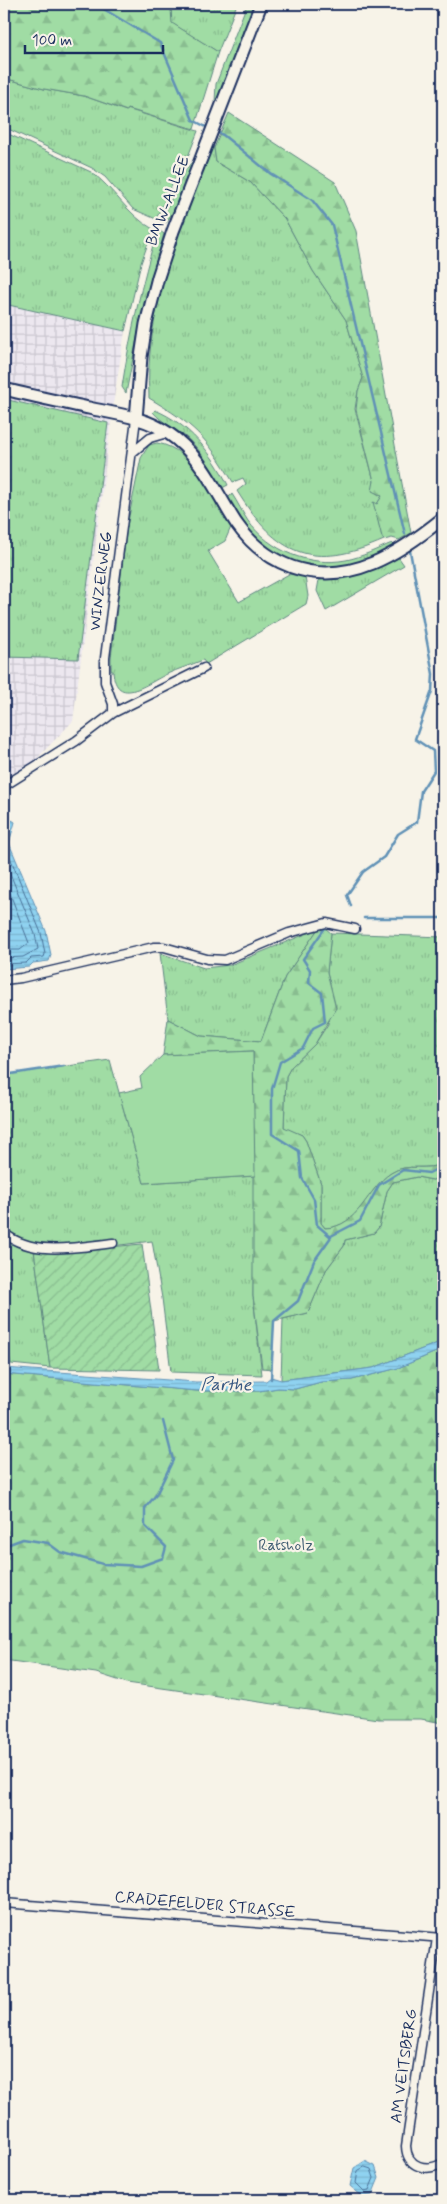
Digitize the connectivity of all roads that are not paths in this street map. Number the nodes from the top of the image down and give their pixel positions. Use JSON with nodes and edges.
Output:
{"nodes":[{"id":1,"x":261,"y":4,"type":"edge"},
{"id":2,"x":4,"y":389,"type":"edge"},
{"id":3,"x":136,"y":418,"type":"junction"},
{"id":4,"x":167,"y":432,"type":"junction"},
{"id":5,"x":132,"y":452,"type":"junction"},
{"id":6,"x":443,"y":518,"type":"edge"},
{"id":7,"x":204,"y":668,"type":"dead end"},
{"id":8,"x":113,"y":713,"type":"junction"},
{"id":9,"x":4,"y":786,"type":"edge"},
{"id":10,"x":355,"y":929,"type":"dead end"},
{"id":11,"x":4,"y":980,"type":"edge"},
{"id":12,"x":4,"y":1233,"type":"edge"},
{"id":13,"x":113,"y":1243,"type":"dead end"},
{"id":14,"x":4,"y":1903,"type":"edge"},
{"id":15,"x":404,"y":1934,"type":"joint"},
{"id":16,"x":440,"y":1938,"type":"edge"},
{"id":17,"x":443,"y":2162,"type":"edge"}],
"edges":[{"from":1,"to":3,"type":"main road","name":"BMW-ALLEE"},
{"from":2,"to":3,"type":"main road"},
{"from":3,"to":4,"type":"main road"},
{"from":3,"to":5,"type":"street","name":"WINZERWEG"},
{"from":4,"to":5,"type":"street"},
{"from":4,"to":6,"type":"main road"},
{"from":5,"to":8,"type":"street","name":"WINZERWEG"},
{"from":7,"to":8,"type":"street"},
{"from":8,"to":9,"type":"street"},
{"from":10,"to":11,"type":"street"},
{"from":12,"to":13,"type":"street"},
{"from":14,"to":15,"type":"street","name":"CRADEFELDER STRASSE"},
{"from":15,"to":16,"type":"street","name":"AM VEITSBERG"},
{"from":16,"to":17,"type":"street","name":"AM VEITSBERG"}]}
